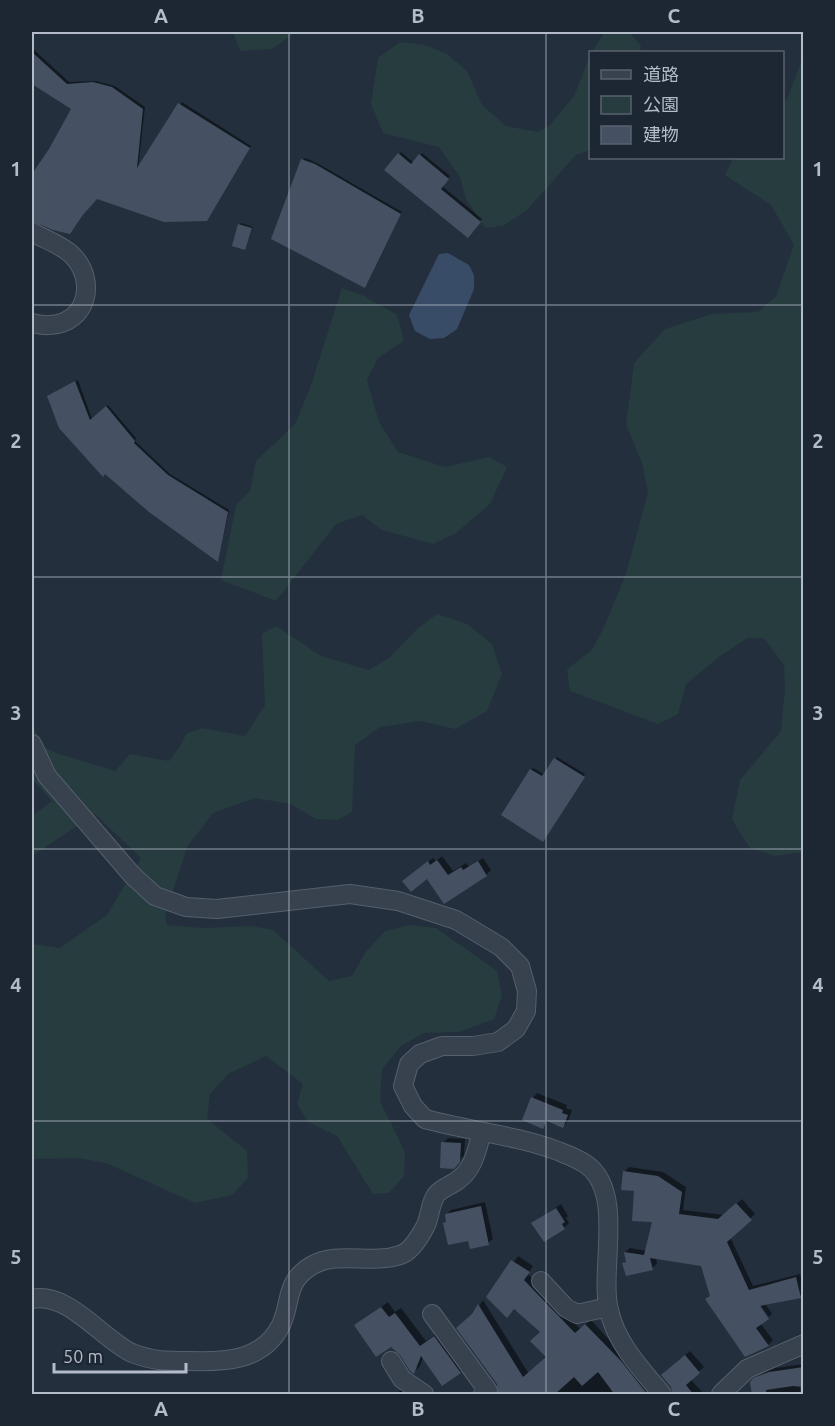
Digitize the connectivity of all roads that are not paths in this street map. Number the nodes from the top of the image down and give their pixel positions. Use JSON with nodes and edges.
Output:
{"nodes":[{"id":1,"x":32,"y":232,"type":"edge"},
{"id":2,"x":32,"y":323,"type":"edge"},
{"id":3,"x":32,"y":744,"type":"edge"},
{"id":4,"x":482,"y":1132,"type":"junction"},
{"id":5,"x":541,"y":1281,"type":"dead end"},
{"id":6,"x":32,"y":1299,"type":"edge"},
{"id":7,"x":608,"y":1307,"type":"junction"},
{"id":8,"x":432,"y":1314,"type":"dead end"},
{"id":9,"x":804,"y":1344,"type":"edge"},
{"id":10,"x":391,"y":1361,"type":"dead end"},
{"id":11,"x":424,"y":1395,"type":"edge"},
{"id":12,"x":483,"y":1395,"type":"edge"},
{"id":13,"x":662,"y":1395,"type":"edge"},
{"id":14,"x":721,"y":1395,"type":"edge"}],
"edges":[{"from":1,"to":2,"type":"street"},
{"from":3,"to":4,"type":"street"},
{"from":4,"to":6,"type":"street"},
{"from":4,"to":7,"type":"street"},
{"from":5,"to":7,"type":"street"},
{"from":7,"to":13,"type":"street"},
{"from":8,"to":12,"type":"street"},
{"from":9,"to":14,"type":"street"},
{"from":10,"to":11,"type":"street"}]}
